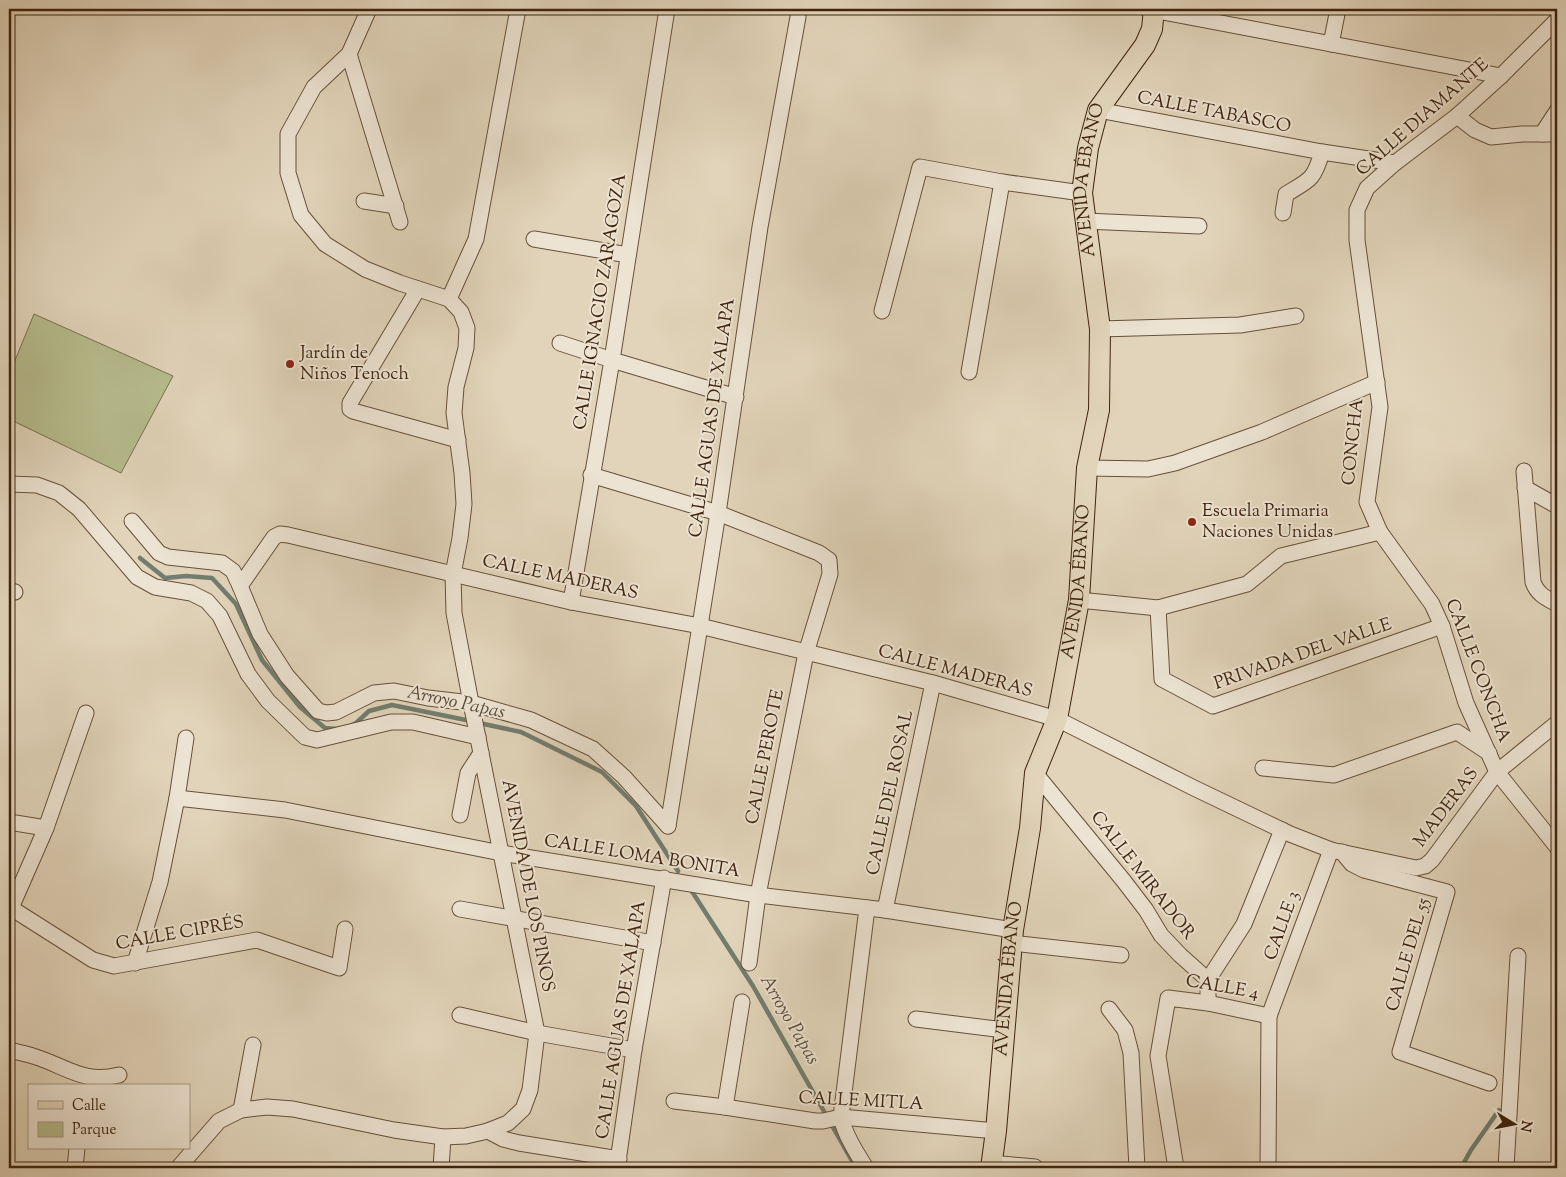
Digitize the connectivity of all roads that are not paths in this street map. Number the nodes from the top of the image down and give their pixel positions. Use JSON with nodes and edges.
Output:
{"nodes":[{"id":1,"x":369,"y":9,"type":"edge"},
{"id":2,"x":518,"y":9,"type":"edge"},
{"id":3,"x":667,"y":9,"type":"edge"},
{"id":4,"x":1152,"y":9,"type":"edge"},
{"id":5,"x":1338,"y":9,"type":"edge"},
{"id":6,"x":798,"y":17,"type":"dead end"},
{"id":7,"x":1557,"y":20,"type":"edge"},
{"id":8,"x":1331,"y":44,"type":"junction"},
{"id":9,"x":349,"y":54,"type":"junction"},
{"id":10,"x":1501,"y":76,"type":"junction"},
{"id":11,"x":1098,"y":110,"type":"junction"},
{"id":12,"x":1557,"y":111,"type":"edge"},
{"id":13,"x":1457,"y":116,"type":"junction"},
{"id":14,"x":1542,"y":134,"type":"junction"},
{"id":15,"x":1557,"y":134,"type":"edge"},
{"id":16,"x":1322,"y":152,"type":"junction"},
{"id":17,"x":1395,"y":163,"type":"junction"},
{"id":18,"x":1002,"y":182,"type":"junction"},
{"id":19,"x":1082,"y":193,"type":"junction"},
{"id":20,"x":364,"y":201,"type":"dead end"},
{"id":21,"x":396,"y":206,"type":"junction"},
{"id":22,"x":1283,"y":213,"type":"dead end"},
{"id":23,"x":1086,"y":221,"type":"junction"},
{"id":24,"x":400,"y":222,"type":"dead end"},
{"id":25,"x":1199,"y":226,"type":"dead end"},
{"id":26,"x":534,"y":239,"type":"dead end"},
{"id":27,"x":628,"y":255,"type":"junction"},
{"id":28,"x":418,"y":289,"type":"junction"},
{"id":29,"x":449,"y":299,"type":"junction"},
{"id":30,"x":882,"y":311,"type":"dead end"},
{"id":31,"x":1296,"y":316,"type":"dead end"},
{"id":32,"x":1100,"y":330,"type":"junction"},
{"id":33,"x":560,"y":343,"type":"dead end"},
{"id":34,"x":612,"y":360,"type":"junction"},
{"id":35,"x":969,"y":372,"type":"dead end"},
{"id":36,"x":1376,"y":382,"type":"junction"},
{"id":37,"x":736,"y":397,"type":"junction"},
{"id":38,"x":458,"y":440,"type":"junction"},
{"id":39,"x":1087,"y":468,"type":"junction"},
{"id":40,"x":1524,"y":471,"type":"dead end"},
{"id":41,"x":591,"y":475,"type":"junction"},
{"id":42,"x":9,"y":484,"type":"edge"},
{"id":43,"x":1525,"y":488,"type":"junction"},
{"id":44,"x":1557,"y":506,"type":"edge"},
{"id":45,"x":718,"y":513,"type":"junction"},
{"id":46,"x":132,"y":521,"type":"dead end"},
{"id":47,"x":1380,"y":532,"type":"junction"},
{"id":48,"x":453,"y":574,"type":"junction"},
{"id":49,"x":240,"y":586,"type":"junction"},
{"id":50,"x":1078,"y":600,"type":"junction"},
{"id":51,"x":571,"y":602,"type":"junction"},
{"id":52,"x":1557,"y":604,"type":"edge"},
{"id":53,"x":1158,"y":608,"type":"junction"},
{"id":54,"x":700,"y":626,"type":"junction"},
{"id":55,"x":1442,"y":626,"type":"junction"},
{"id":56,"x":806,"y":653,"type":"junction"},
{"id":57,"x":933,"y":683,"type":"junction"},
{"id":58,"x":472,"y":708,"type":"junction"},
{"id":59,"x":86,"y":713,"type":"dead end"},
{"id":60,"x":1057,"y":719,"type":"junction"},
{"id":61,"x":1557,"y":723,"type":"edge"},
{"id":62,"x":477,"y":732,"type":"junction"},
{"id":63,"x":186,"y":738,"type":"dead end"},
{"id":64,"x":481,"y":753,"type":"junction"},
{"id":65,"x":1489,"y":753,"type":"junction"},
{"id":66,"x":1263,"y":768,"type":"dead end"},
{"id":67,"x":1498,"y":772,"type":"junction"},
{"id":68,"x":1035,"y":773,"type":"junction"},
{"id":69,"x":178,"y":798,"type":"junction"},
{"id":70,"x":460,"y":815,"type":"dead end"},
{"id":71,"x":9,"y":822,"type":"edge"},
{"id":72,"x":46,"y":828,"type":"junction"},
{"id":73,"x":1282,"y":830,"type":"junction"},
{"id":74,"x":1557,"y":847,"type":"edge"},
{"id":75,"x":1336,"y":851,"type":"junction"},
{"id":76,"x":501,"y":853,"type":"junction"},
{"id":77,"x":1425,"y":866,"type":"joint"},
{"id":78,"x":664,"y":878,"type":"junction"},
{"id":79,"x":758,"y":895,"type":"junction"},
{"id":80,"x":10,"y":908,"type":"edge"},
{"id":81,"x":867,"y":908,"type":"junction"},
{"id":82,"x":460,"y":909,"type":"dead end"},
{"id":83,"x":885,"y":910,"type":"junction"},
{"id":84,"x":514,"y":918,"type":"junction"},
{"id":85,"x":345,"y":929,"type":"dead end"},
{"id":86,"x":1012,"y":936,"type":"junction"},
{"id":87,"x":653,"y":943,"type":"junction"},
{"id":88,"x":1121,"y":955,"type":"dead end"},
{"id":89,"x":1518,"y":956,"type":"dead end"},
{"id":90,"x":135,"y":962,"type":"junction"},
{"id":91,"x":748,"y":963,"type":"dead end"},
{"id":92,"x":1208,"y":980,"type":"junction"},
{"id":93,"x":742,"y":1002,"type":"dead end"},
{"id":94,"x":1208,"y":1003,"type":"junction"},
{"id":95,"x":1110,"y":1009,"type":"dead end"},
{"id":96,"x":460,"y":1015,"type":"dead end"},
{"id":97,"x":1269,"y":1016,"type":"junction"},
{"id":98,"x":916,"y":1019,"type":"dead end"},
{"id":99,"x":1004,"y":1030,"type":"junction"},
{"id":100,"x":537,"y":1033,"type":"junction"},
{"id":101,"x":253,"y":1045,"type":"dead end"},
{"id":102,"x":9,"y":1050,"type":"edge"},
{"id":103,"x":634,"y":1050,"type":"junction"},
{"id":104,"x":119,"y":1075,"type":"dead end"},
{"id":105,"x":85,"y":1081,"type":"edge"},
{"id":106,"x":1489,"y":1082,"type":"dead end"},
{"id":107,"x":674,"y":1101,"type":"dead end"},
{"id":108,"x":724,"y":1106,"type":"junction"},
{"id":109,"x":241,"y":1110,"type":"junction"},
{"id":110,"x":832,"y":1119,"type":"junction"},
{"id":111,"x":488,"y":1131,"type":"junction"},
{"id":112,"x":996,"y":1131,"type":"junction"},
{"id":113,"x":443,"y":1137,"type":"junction"},
{"id":114,"x":78,"y":1150,"type":"edge"},
{"id":115,"x":618,"y":1164,"type":"edge"},
{"id":116,"x":992,"y":1166,"type":"edge"},
{"id":117,"x":1035,"y":1167,"type":"edge"},
{"id":118,"x":75,"y":1168,"type":"edge"},
{"id":119,"x":178,"y":1168,"type":"edge"},
{"id":120,"x":441,"y":1168,"type":"edge"},
{"id":121,"x":866,"y":1168,"type":"edge"},
{"id":122,"x":1137,"y":1168,"type":"edge"},
{"id":123,"x":1176,"y":1168,"type":"edge"},
{"id":124,"x":1268,"y":1168,"type":"edge"},
{"id":125,"x":1506,"y":1168,"type":"edge"}],
"edges":[{"from":1,"to":9,"type":"street"},
{"from":2,"to":29,"type":"street"},
{"from":3,"to":27,"type":"street","name":"CALLE IGNACIO ZARAGOZA"},
{"from":4,"to":8,"type":"street"},
{"from":4,"to":11,"type":"main road","name":"AVENIDA ÉBANO"},
{"from":5,"to":8,"type":"street"},
{"from":6,"to":37,"type":"street","name":"CALLE AGUAS DE XALAPA"},
{"from":7,"to":10,"type":"street","name":"CALLE DIAMANTE"},
{"from":8,"to":10,"type":"street"},
{"from":9,"to":21,"type":"street"},
{"from":9,"to":28,"type":"street"},
{"from":10,"to":13,"type":"street","name":"CALLE DIAMANTE"},
{"from":11,"to":16,"type":"street","name":"CALLE TABASCO"},
{"from":11,"to":19,"type":"main road","name":"AVENIDA ÉBANO"},
{"from":12,"to":14,"type":"street"},
{"from":13,"to":14,"type":"street"},
{"from":13,"to":17,"type":"street","name":"CALLE DIAMANTE"},
{"from":14,"to":15,"type":"street"},
{"from":16,"to":17,"type":"street","name":"CALLE TABASCO"},
{"from":16,"to":22,"type":"street"},
{"from":17,"to":36,"type":"street","name":"CALLE DIAMANTE"},
{"from":18,"to":19,"type":"street"},
{"from":18,"to":30,"type":"street"},
{"from":18,"to":35,"type":"street"},
{"from":19,"to":23,"type":"main road","name":"AVENIDA ÉBANO"},
{"from":20,"to":21,"type":"street"},
{"from":21,"to":24,"type":"street"},
{"from":23,"to":25,"type":"street"},
{"from":23,"to":32,"type":"main road","name":"AVENIDA ÉBANO"},
{"from":26,"to":27,"type":"street"},
{"from":27,"to":34,"type":"street","name":"CALLE IGNACIO ZARAGOZA"},
{"from":28,"to":29,"type":"street"},
{"from":28,"to":38,"type":"street"},
{"from":29,"to":38,"type":"street","name":"AVENIDA DE LOS PINOS"},
{"from":31,"to":32,"type":"street"},
{"from":32,"to":39,"type":"main road","name":"AVENIDA ÉBANO"},
{"from":33,"to":34,"type":"street"},
{"from":34,"to":37,"type":"street"},
{"from":34,"to":41,"type":"street","name":"CALLE IGNACIO ZARAGOZA"},
{"from":36,"to":39,"type":"street"},
{"from":36,"to":47,"type":"street","name":"CONCHA"},
{"from":37,"to":45,"type":"street","name":"CALLE AGUAS DE XALAPA"},
{"from":38,"to":48,"type":"street","name":"AVENIDA DE LOS PINOS"},
{"from":39,"to":50,"type":"main road","name":"AVENIDA ÉBANO"},
{"from":40,"to":43,"type":"street"},
{"from":41,"to":45,"type":"street"},
{"from":41,"to":51,"type":"street","name":"CALLE IGNACIO ZARAGOZA"},
{"from":42,"to":62,"type":"street"},
{"from":43,"to":44,"type":"street"},
{"from":43,"to":52,"type":"street"},
{"from":45,"to":54,"type":"street","name":"CALLE AGUAS DE XALAPA"},
{"from":45,"to":56,"type":"street","name":"CALLE PEROTE"},
{"from":46,"to":49,"type":"street"},
{"from":47,"to":53,"type":"street"},
{"from":47,"to":55,"type":"street","name":"CALLE CONCHA"},
{"from":48,"to":49,"type":"street","name":"CALLE MADERAS"},
{"from":48,"to":51,"type":"street","name":"CALLE MADERAS"},
{"from":48,"to":58,"type":"street","name":"AVENIDA DE LOS PINOS"},
{"from":49,"to":58,"type":"street"},
{"from":50,"to":53,"type":"street"},
{"from":50,"to":60,"type":"main road","name":"AVENIDA ÉBANO"},
{"from":51,"to":54,"type":"street","name":"CALLE MADERAS"},
{"from":53,"to":55,"type":"street","name":"PRIVADA DEL VALLE"},
{"from":54,"to":56,"type":"street","name":"CALLE MADERAS"},
{"from":54,"to":58,"type":"street","name":"CALLE AGUAS DE XALAPA"},
{"from":55,"to":65,"type":"street","name":"CALLE CONCHA"},
{"from":56,"to":57,"type":"street","name":"CALLE MADERAS"},
{"from":56,"to":79,"type":"street","name":"CALLE PEROTE"},
{"from":57,"to":60,"type":"street","name":"CALLE MADERAS"},
{"from":57,"to":83,"type":"street","name":"CALLE DEL ROSAL"},
{"from":58,"to":62,"type":"street","name":"AVENIDA DE LOS PINOS"},
{"from":59,"to":72,"type":"street"},
{"from":60,"to":68,"type":"main road","name":"AVENIDA ÉBANO"},
{"from":60,"to":73,"type":"street","name":"CALLE MADERAS"},
{"from":61,"to":67,"type":"street","name":"MADERAS"},
{"from":62,"to":64,"type":"street","name":"AVENIDA DE LOS PINOS"},
{"from":63,"to":69,"type":"street"},
{"from":64,"to":70,"type":"street"},
{"from":64,"to":76,"type":"street","name":"AVENIDA DE LOS PINOS"},
{"from":65,"to":66,"type":"street"},
{"from":65,"to":67,"type":"street","name":"CALLE CONCHA"},
{"from":67,"to":74,"type":"street","name":"CALLE CONCHA"},
{"from":67,"to":77,"type":"street","name":"MADERAS"},
{"from":68,"to":86,"type":"main road","name":"AVENIDA ÉBANO"},
{"from":68,"to":92,"type":"street","name":"CALLE MIRADOR"},
{"from":69,"to":76,"type":"street","name":"CALLE LOMA BONITA"},
{"from":69,"to":90,"type":"street"},
{"from":71,"to":72,"type":"street"},
{"from":72,"to":80,"type":"street"},
{"from":73,"to":75,"type":"street","name":"CALLE MADERAS"},
{"from":73,"to":92,"type":"street"},
{"from":75,"to":77,"type":"street","name":"CALLE MADERAS"},
{"from":75,"to":97,"type":"street","name":"CALLE 3"},
{"from":75,"to":106,"type":"street","name":"CALLE DEL 55"},
{"from":76,"to":78,"type":"street","name":"CALLE LOMA BONITA"},
{"from":76,"to":84,"type":"street","name":"AVENIDA DE LOS PINOS"},
{"from":78,"to":79,"type":"street","name":"CALLE LOMA BONITA"},
{"from":78,"to":87,"type":"street","name":"CALLE AGUAS DE XALAPA"},
{"from":79,"to":81,"type":"street","name":"CALLE LOMA BONITA"},
{"from":79,"to":91,"type":"street","name":"CALLE PEROTE"},
{"from":80,"to":90,"type":"street","name":"CALLE CIPRÉS"},
{"from":81,"to":83,"type":"street","name":"CALLE LOMA BONITA"},
{"from":81,"to":110,"type":"street"},
{"from":82,"to":84,"type":"street"},
{"from":83,"to":86,"type":"street","name":"CALLE LOMA BONITA"},
{"from":84,"to":87,"type":"street"},
{"from":84,"to":100,"type":"street","name":"AVENIDA DE LOS PINOS"},
{"from":85,"to":90,"type":"street","name":"CALLE CIPRÉS"},
{"from":86,"to":88,"type":"street","name":"CALLE LOMA BONITA"},
{"from":86,"to":99,"type":"main road","name":"AVENIDA ÉBANO"},
{"from":87,"to":103,"type":"street","name":"CALLE AGUAS DE XALAPA"},
{"from":89,"to":125,"type":"street"},
{"from":92,"to":94,"type":"street"},
{"from":93,"to":108,"type":"street"},
{"from":94,"to":97,"type":"street","name":"CALLE 4"},
{"from":94,"to":123,"type":"street","name":"CALLE 4"},
{"from":95,"to":122,"type":"street"},
{"from":96,"to":100,"type":"street"},
{"from":97,"to":124,"type":"street"},
{"from":98,"to":99,"type":"street"},
{"from":99,"to":112,"type":"main road","name":"AVENIDA ÉBANO"},
{"from":100,"to":103,"type":"street"},
{"from":100,"to":111,"type":"street","name":"AVENIDA DE LOS PINOS"},
{"from":101,"to":109,"type":"street"},
{"from":102,"to":105,"type":"street"},
{"from":103,"to":115,"type":"street","name":"CALLE AGUAS DE XALAPA"},
{"from":104,"to":105,"type":"street"},
{"from":107,"to":108,"type":"street","name":"CALLE MITLA"},
{"from":108,"to":110,"type":"street","name":"CALLE MITLA"},
{"from":109,"to":113,"type":"street","name":"AVENIDA DE LOS PINOS"},
{"from":109,"to":119,"type":"street","name":"AVENIDA DE LOS PINOS"},
{"from":110,"to":112,"type":"street","name":"CALLE MITLA"},
{"from":110,"to":121,"type":"street"},
{"from":111,"to":113,"type":"street","name":"AVENIDA DE LOS PINOS"},
{"from":111,"to":115,"type":"street"},
{"from":112,"to":116,"type":"main road","name":"AVENIDA ÉBANO"},
{"from":113,"to":120,"type":"street"},
{"from":114,"to":118,"type":"street"},
{"from":116,"to":117,"type":"street"}]}
